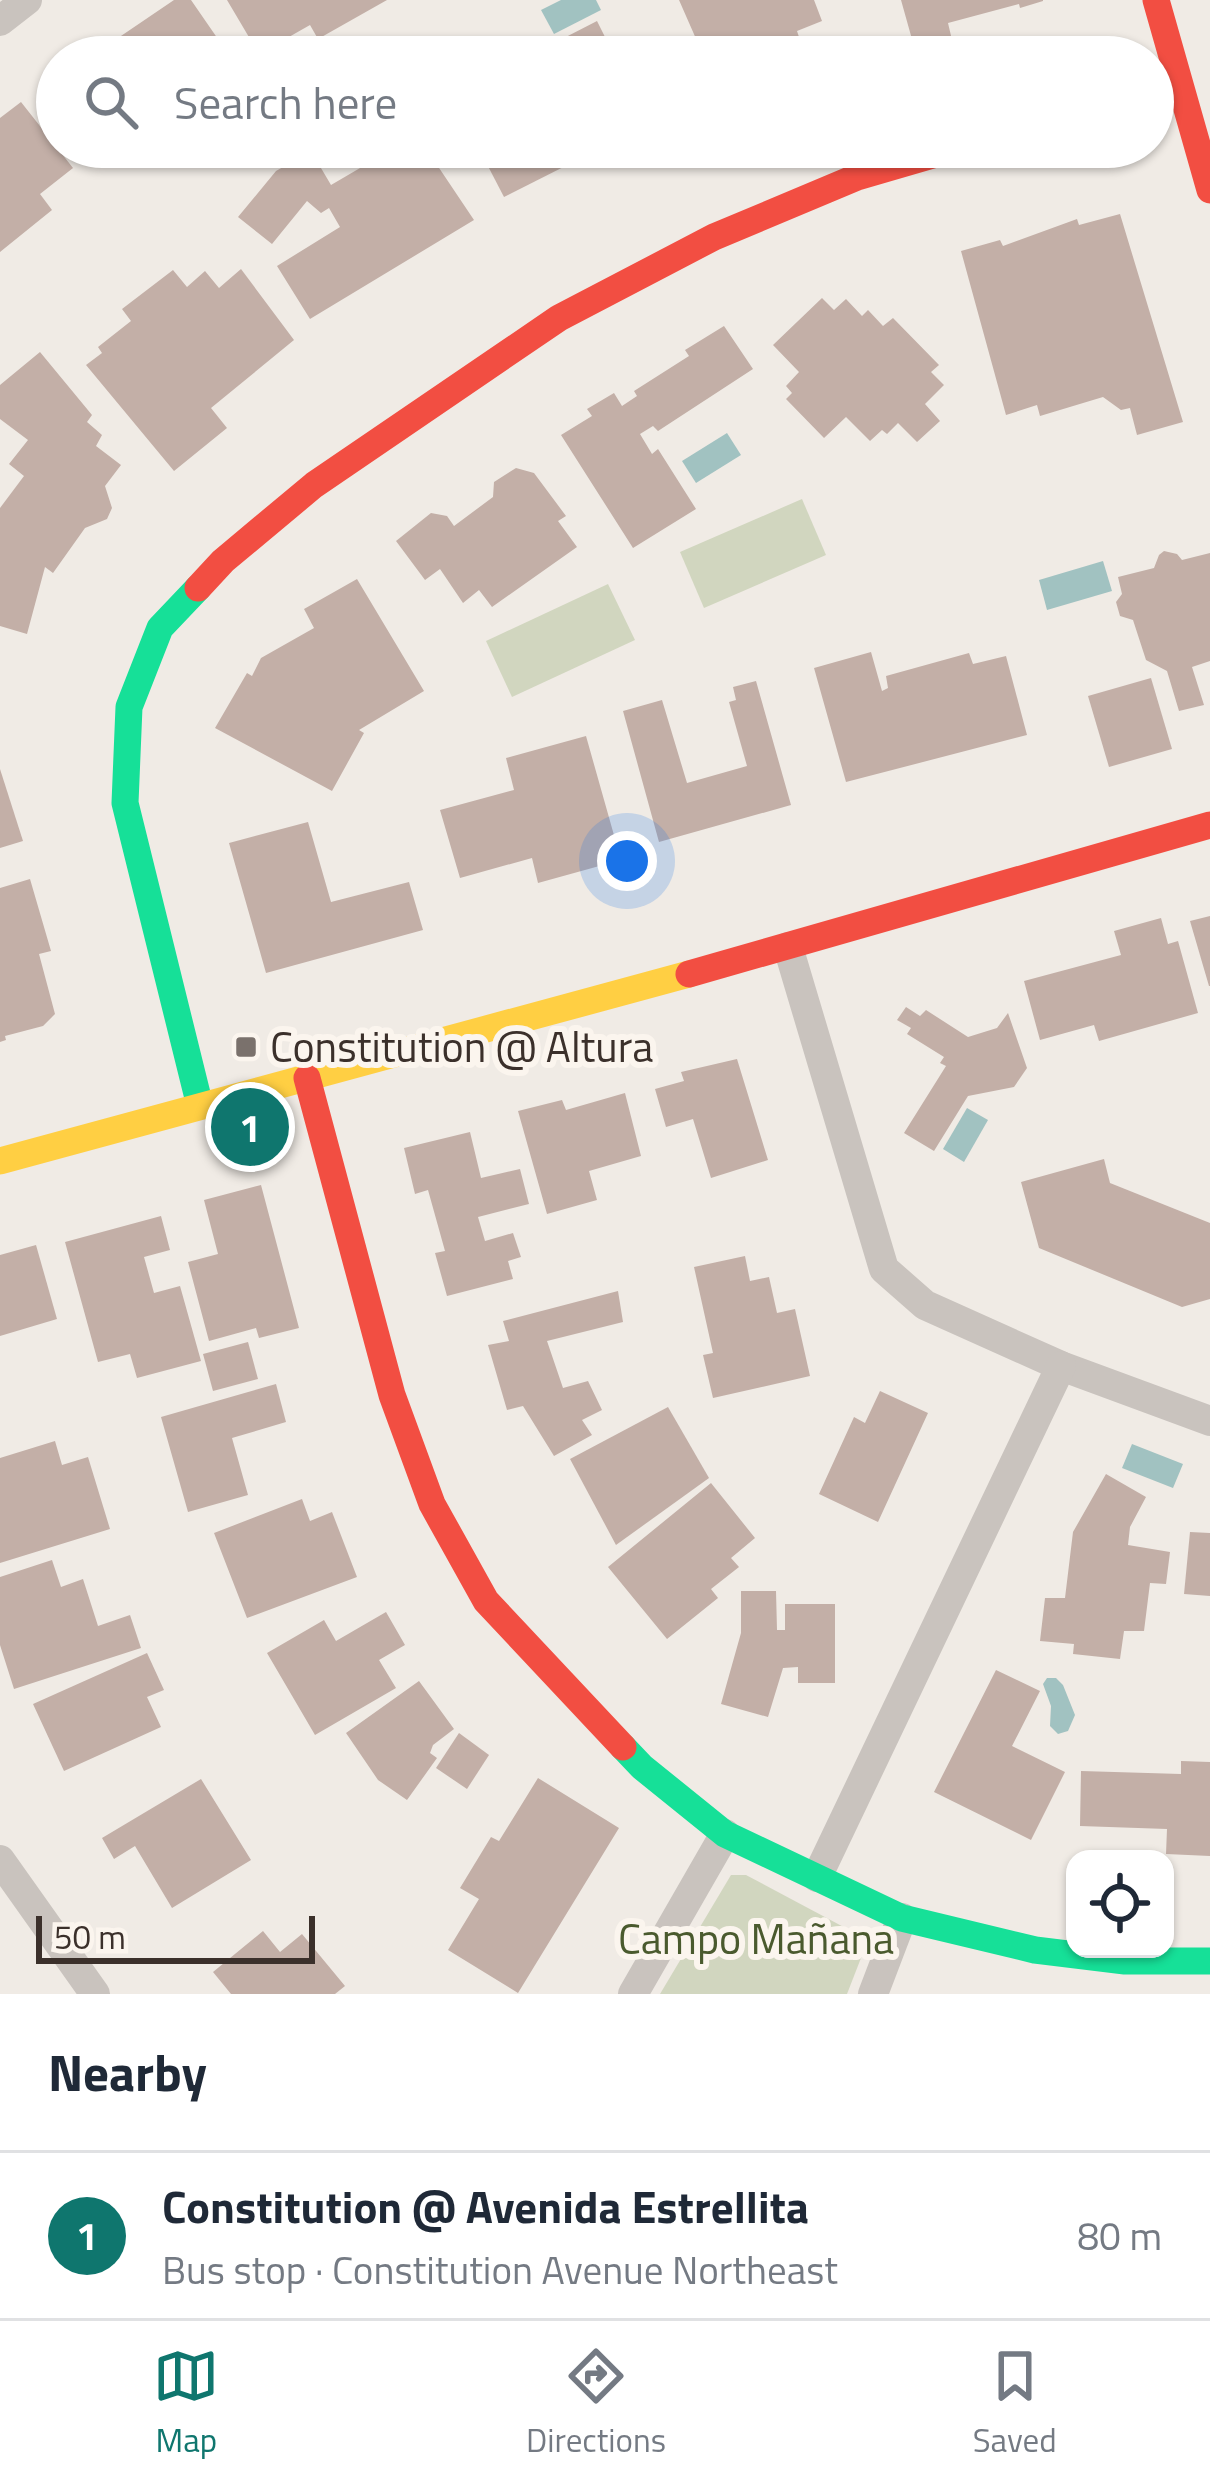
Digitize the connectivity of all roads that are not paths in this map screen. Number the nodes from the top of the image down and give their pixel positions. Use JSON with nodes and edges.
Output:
{"nodes":[{"id":1,"x":27,"y":0,"type":"edge"},
{"id":2,"x":1156,"y":0,"type":"edge"},
{"id":3,"x":0,"y":21,"type":"edge"},
{"id":4,"x":1160,"y":36,"type":"edge"},
{"id":5,"x":1174,"y":103,"type":"edge"},
{"id":6,"x":888,"y":168,"type":"edge"},
{"id":7,"x":1208,"y":177,"type":"edge"},
{"id":8,"x":1210,"y":825,"type":"edge"},
{"id":9,"x":788,"y":947,"type":"junction"},
{"id":10,"x":307,"y":1078,"type":"junction"},
{"id":11,"x":200,"y":1106,"type":"junction"},
{"id":12,"x":0,"y":1161,"type":"edge"},
{"id":13,"x":1061,"y":1366,"type":"junction"},
{"id":14,"x":1210,"y":1421,"type":"edge"},
{"id":15,"x":725,"y":1834,"type":"junction"},
{"id":16,"x":0,"y":1860,"type":"edge"},
{"id":17,"x":817,"y":1877,"type":"junction"},
{"id":18,"x":902,"y":1918,"type":"junction"},
{"id":19,"x":1210,"y":1961,"type":"edge"},
{"id":20,"x":94,"y":1994,"type":"edge"},
{"id":21,"x":633,"y":1994,"type":"edge"},
{"id":22,"x":874,"y":1994,"type":"edge"}],
"edges":[{"from":1,"to":3,"type":"street"},
{"from":2,"to":4,"type":"street"},
{"from":5,"to":7,"type":"street"},
{"from":6,"to":11,"type":"street"},
{"from":8,"to":9,"type":"street"},
{"from":9,"to":10,"type":"street"},
{"from":9,"to":13,"type":"street"},
{"from":10,"to":11,"type":"street"},
{"from":10,"to":15,"type":"street"},
{"from":11,"to":12,"type":"street"},
{"from":13,"to":14,"type":"street"},
{"from":13,"to":17,"type":"street"},
{"from":15,"to":17,"type":"street"},
{"from":15,"to":21,"type":"street"},
{"from":16,"to":20,"type":"street"},
{"from":17,"to":18,"type":"street"},
{"from":18,"to":19,"type":"street"},
{"from":18,"to":22,"type":"street"}]}
